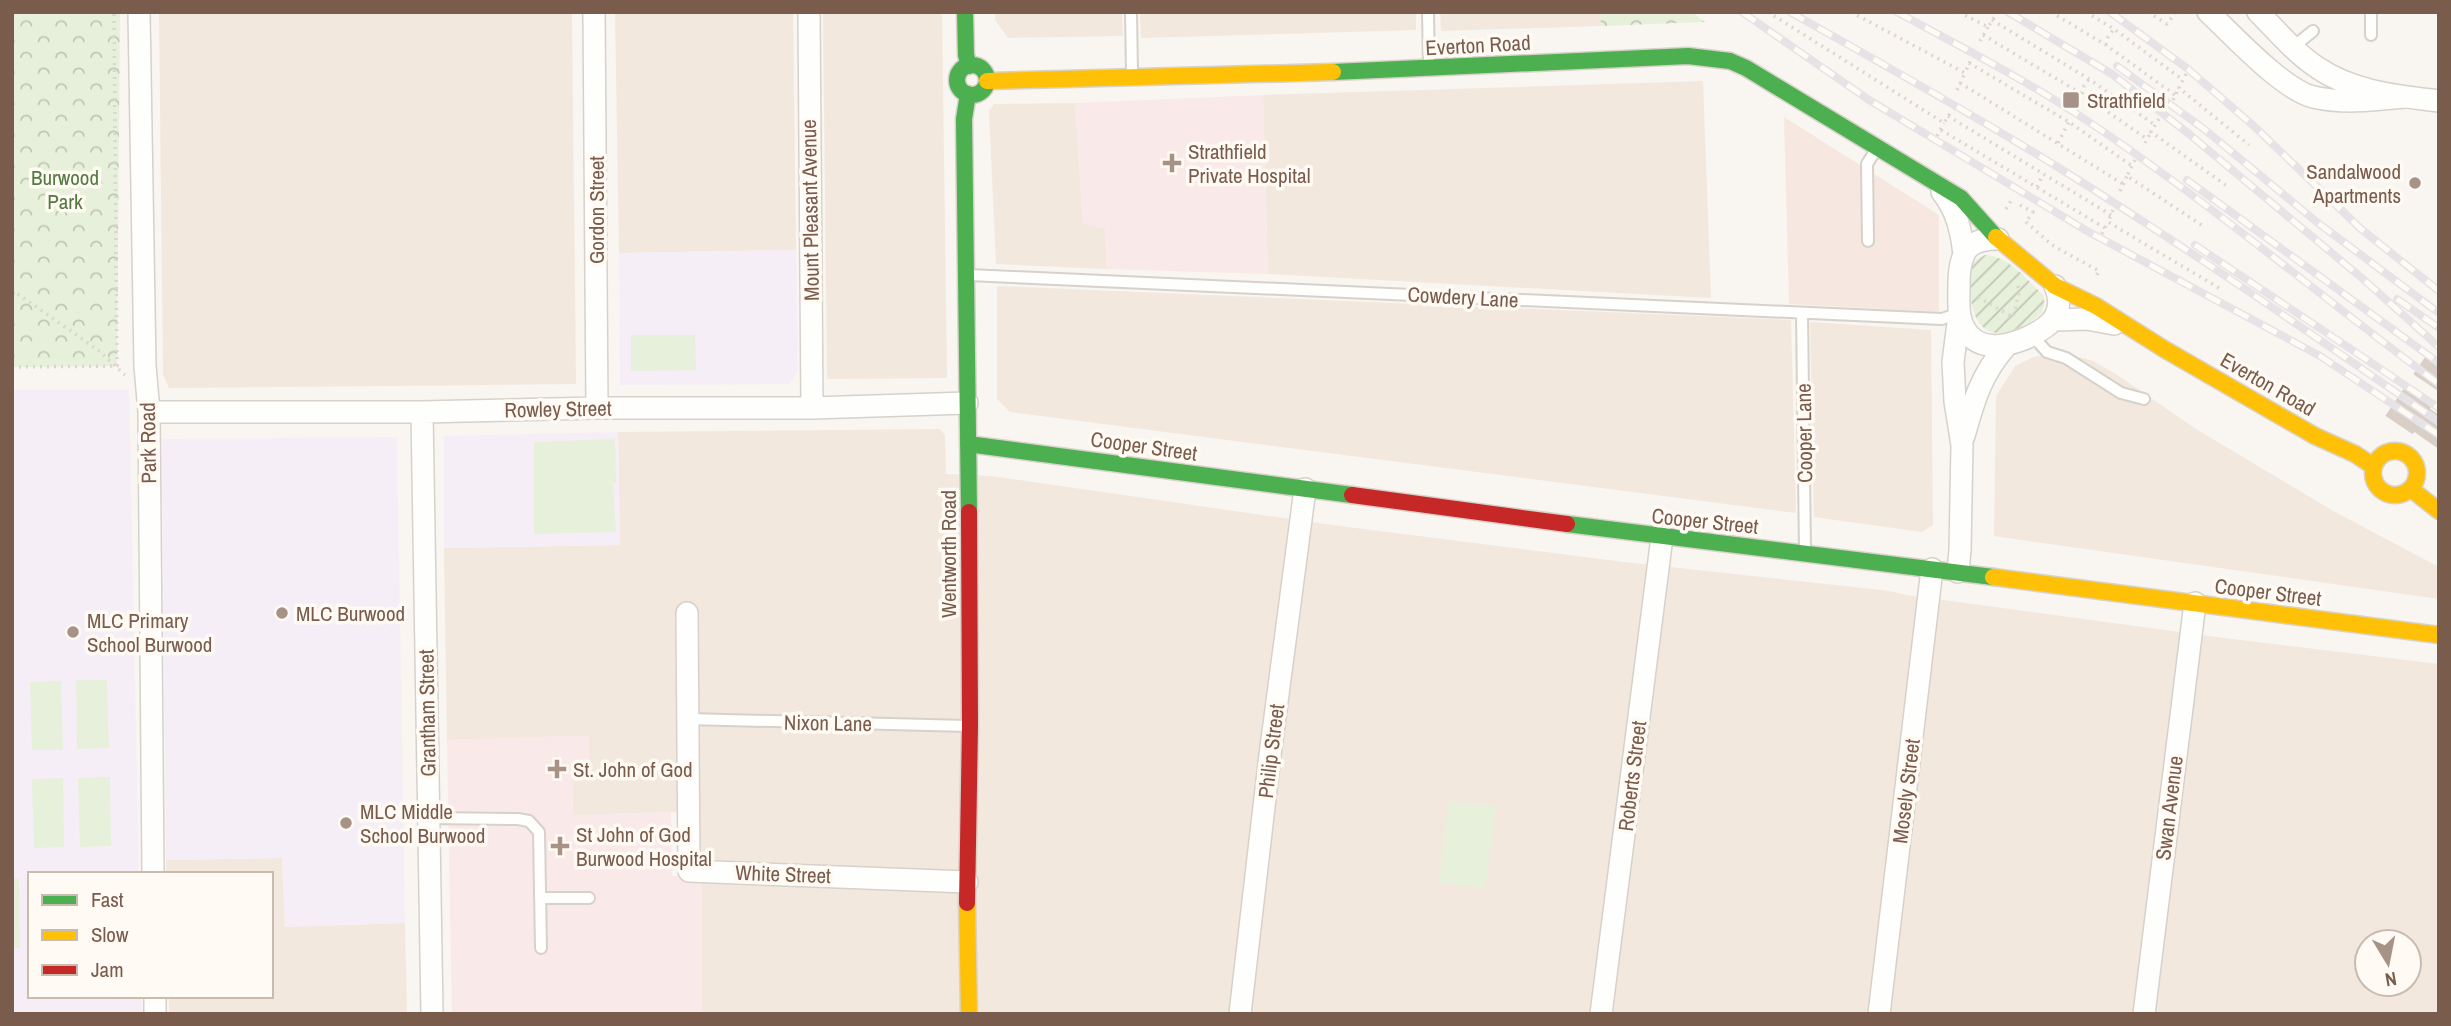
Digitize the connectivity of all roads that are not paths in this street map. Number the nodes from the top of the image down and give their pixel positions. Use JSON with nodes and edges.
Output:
{"nodes":[{"id":1,"x":139,"y":12,"type":"edge"},
{"id":2,"x":594,"y":12,"type":"edge"},
{"id":3,"x":809,"y":12,"type":"edge"},
{"id":4,"x":965,"y":12,"type":"edge"},
{"id":5,"x":1130,"y":12,"type":"edge"},
{"id":6,"x":1428,"y":12,"type":"edge"},
{"id":7,"x":2208,"y":12,"type":"edge"},
{"id":8,"x":2258,"y":12,"type":"edge"},
{"id":9,"x":2371,"y":12,"type":"edge"},
{"id":10,"x":2313,"y":31,"type":"dead end"},
{"id":11,"x":2371,"y":34,"type":"dead end"},
{"id":12,"x":2293,"y":47,"type":"junction"},
{"id":13,"x":969,"y":66,"type":"junction"},
{"id":14,"x":1429,"y":69,"type":"junction"},
{"id":15,"x":1132,"y":76,"type":"junction"},
{"id":16,"x":987,"y":81,"type":"junction"},
{"id":17,"x":968,"y":94,"type":"junction"},
{"id":18,"x":2405,"y":97,"type":"junction"},
{"id":19,"x":2439,"y":101,"type":"edge"},
{"id":20,"x":1877,"y":148,"type":"junction"},
{"id":21,"x":1936,"y":184,"type":"junction"},
{"id":22,"x":1998,"y":240,"type":"junction"},
{"id":23,"x":1868,"y":241,"type":"dead end"},
{"id":24,"x":1964,"y":254,"type":"junction"},
{"id":25,"x":966,"y":275,"type":"junction"},
{"id":26,"x":2055,"y":286,"type":"junction"},
{"id":27,"x":1802,"y":313,"type":"junction"},
{"id":28,"x":1959,"y":314,"type":"junction"},
{"id":29,"x":2054,"y":320,"type":"junction"},
{"id":30,"x":2035,"y":333,"type":"junction"},
{"id":31,"x":2142,"y":336,"type":"junction"},
{"id":32,"x":2006,"y":346,"type":"junction"},
{"id":33,"x":2144,"y":399,"type":"dead end"},
{"id":34,"x":967,"y":403,"type":"junction"},
{"id":35,"x":597,"y":408,"type":"junction"},
{"id":36,"x":812,"y":408,"type":"junction"},
{"id":37,"x":149,"y":412,"type":"junction"},
{"id":38,"x":422,"y":412,"type":"junction"},
{"id":39,"x":968,"y":444,"type":"junction"},
{"id":40,"x":1962,"y":445,"type":"junction"},
{"id":41,"x":2373,"y":466,"type":"junction"},
{"id":42,"x":1306,"y":489,"type":"junction"},
{"id":43,"x":2411,"y":489,"type":"junction"},
{"id":44,"x":2439,"y":511,"type":"edge"},
{"id":45,"x":1662,"y":537,"type":"junction"},
{"id":46,"x":1805,"y":552,"type":"junction"},
{"id":47,"x":1932,"y":569,"type":"junction"},
{"id":48,"x":1958,"y":572,"type":"junction"},
{"id":49,"x":2195,"y":603,"type":"junction"},
{"id":50,"x":687,"y":613,"type":"dead end"},
{"id":51,"x":2439,"y":635,"type":"edge"},
{"id":52,"x":687,"y":719,"type":"junction"},
{"id":53,"x":970,"y":726,"type":"junction"},
{"id":54,"x":429,"y":818,"type":"junction"},
{"id":55,"x":153,"y":872,"type":"edge"},
{"id":56,"x":967,"y":881,"type":"junction"},
{"id":57,"x":540,"y":898,"type":"junction"},
{"id":58,"x":589,"y":898,"type":"dead end"},
{"id":59,"x":541,"y":948,"type":"dead end"},
{"id":60,"x":432,"y":1014,"type":"edge"},
{"id":61,"x":969,"y":1014,"type":"edge"},
{"id":62,"x":1240,"y":1014,"type":"edge"},
{"id":63,"x":1601,"y":1014,"type":"edge"},
{"id":64,"x":1880,"y":1014,"type":"edge"},
{"id":65,"x":2144,"y":1014,"type":"edge"}],
"edges":[{"from":1,"to":37,"type":"street","name":"Park Road"},
{"from":2,"to":35,"type":"street","name":"Gordon Street"},
{"from":3,"to":36,"type":"street","name":"Mount Pleasant Avenue"},
{"from":4,"to":13,"type":"street"},
{"from":5,"to":15,"type":"lane"},
{"from":6,"to":14,"type":"lane"},
{"from":7,"to":18,"type":"street"},
{"from":8,"to":12,"type":"street"},
{"from":9,"to":11,"type":"lane"},
{"from":10,"to":12,"type":"lane"},
{"from":12,"to":18,"type":"street"},
{"from":13,"to":16,"type":"street"},
{"from":13,"to":17,"type":"street"},
{"from":14,"to":15,"type":"street","name":"Everton Road"},
{"from":14,"to":20,"type":"street","name":"Everton Road"},
{"from":15,"to":16,"type":"street","name":"Everton Road"},
{"from":16,"to":17,"type":"street"},
{"from":17,"to":25,"type":"street","name":"Wentworth Road"},
{"from":18,"to":19,"type":"street"},
{"from":20,"to":21,"type":"street","name":"Everton Road"},
{"from":20,"to":23,"type":"lane"},
{"from":21,"to":22,"type":"street","name":"Everton Road"},
{"from":21,"to":24,"type":"street"},
{"from":22,"to":24,"type":"street"},
{"from":22,"to":26,"type":"street"},
{"from":24,"to":28,"type":"street"},
{"from":25,"to":27,"type":"lane","name":"Cowdery Lane"},
{"from":25,"to":34,"type":"street","name":"Wentworth Road"},
{"from":26,"to":29,"type":"street"},
{"from":26,"to":31,"type":"street","name":"Everton Road"},
{"from":27,"to":28,"type":"lane","name":"Cowdery Lane"},
{"from":27,"to":46,"type":"lane","name":"Cooper Lane"},
{"from":28,"to":32,"type":"street"},
{"from":28,"to":40,"type":"street"},
{"from":29,"to":30,"type":"street"},
{"from":29,"to":31,"type":"street"},
{"from":30,"to":32,"type":"street"},
{"from":30,"to":33,"type":"lane"},
{"from":31,"to":41,"type":"street","name":"Everton Road"},
{"from":32,"to":40,"type":"street"},
{"from":34,"to":36,"type":"street","name":"Rowley Street"},
{"from":34,"to":39,"type":"street","name":"Wentworth Road"},
{"from":35,"to":36,"type":"street","name":"Rowley Street"},
{"from":35,"to":38,"type":"street","name":"Rowley Street"},
{"from":37,"to":38,"type":"street","name":"Rowley Street"},
{"from":37,"to":55,"type":"street","name":"Park Road"},
{"from":38,"to":54,"type":"street","name":"Grantham Street"},
{"from":39,"to":42,"type":"street","name":"Cooper Street"},
{"from":39,"to":53,"type":"street","name":"Wentworth Road"},
{"from":40,"to":48,"type":"street"},
{"from":41,"to":43,"type":"street"},
{"from":41,"to":43,"type":"street"},
{"from":42,"to":45,"type":"street","name":"Cooper Street"},
{"from":42,"to":62,"type":"street","name":"Philip Street"},
{"from":43,"to":44,"type":"street"},
{"from":45,"to":46,"type":"street","name":"Cooper Street"},
{"from":45,"to":63,"type":"street","name":"Roberts Street"},
{"from":46,"to":47,"type":"street","name":"Cooper Street"},
{"from":47,"to":48,"type":"street","name":"Cooper Street"},
{"from":47,"to":64,"type":"street","name":"Mosely Street"},
{"from":48,"to":49,"type":"street","name":"Cooper Street"},
{"from":49,"to":51,"type":"street","name":"Cooper Street"},
{"from":49,"to":65,"type":"street","name":"Swan Avenue"},
{"from":50,"to":52,"type":"street","name":"White Street"},
{"from":52,"to":53,"type":"lane","name":"Nixon Lane"},
{"from":52,"to":56,"type":"street","name":"White Street"},
{"from":53,"to":56,"type":"street","name":"Wentworth Road"},
{"from":54,"to":57,"type":"lane"},
{"from":54,"to":60,"type":"street","name":"Grantham Street"},
{"from":56,"to":61,"type":"street","name":"Wentworth Road"},
{"from":57,"to":58,"type":"lane"},
{"from":57,"to":59,"type":"lane"}]}
